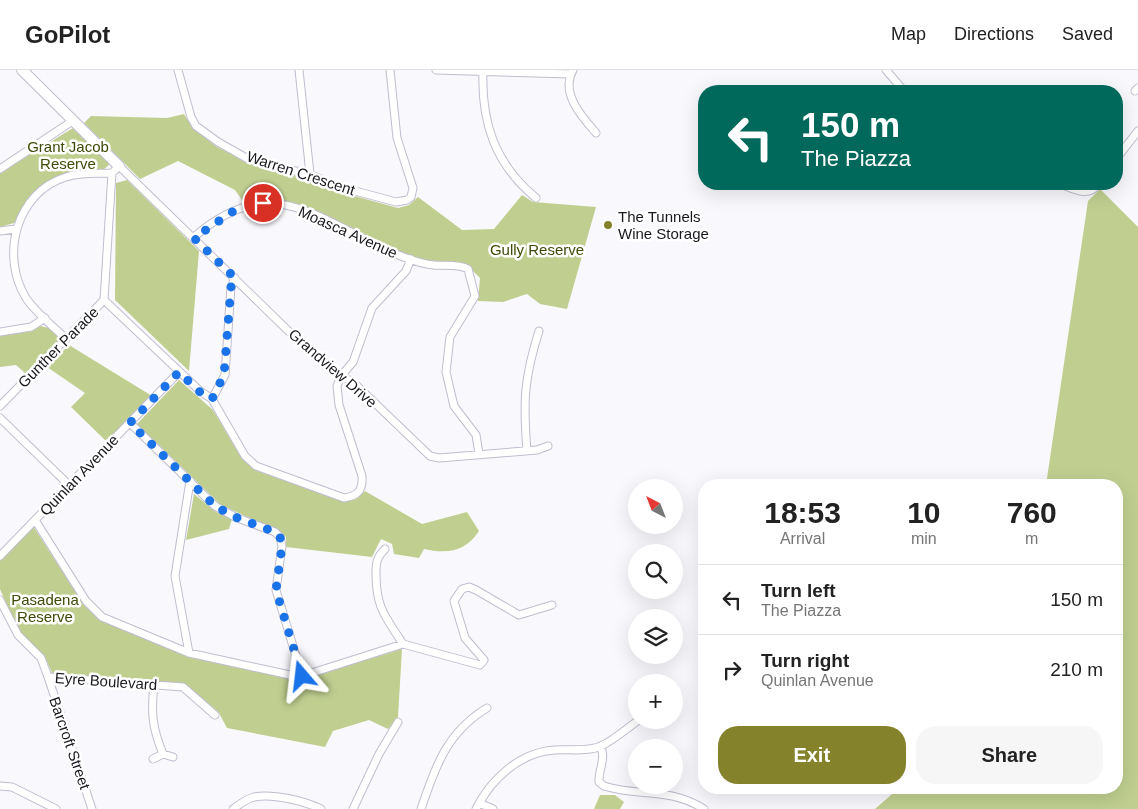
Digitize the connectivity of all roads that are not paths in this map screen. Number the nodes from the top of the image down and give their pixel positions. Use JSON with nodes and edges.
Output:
{"nodes":[{"id":1,"x":22,"y":70,"type":"edge"},
{"id":2,"x":178,"y":70,"type":"edge"},
{"id":3,"x":299,"y":70,"type":"edge"},
{"id":4,"x":390,"y":70,"type":"edge"},
{"id":5,"x":436,"y":70,"type":"edge"},
{"id":6,"x":886,"y":70,"type":"edge"},
{"id":7,"x":483,"y":71,"type":"edge"},
{"id":8,"x":572,"y":72,"type":"edge"},
{"id":9,"x":899,"y":85,"type":"edge"},
{"id":10,"x":74,"y":120,"type":"junction"},
{"id":11,"x":1138,"y":131,"type":"edge"},
{"id":12,"x":596,"y":133,"type":"dead end"},
{"id":13,"x":1123,"y":149,"type":"edge"},
{"id":14,"x":0,"y":169,"type":"edge"},
{"id":15,"x":116,"y":170,"type":"junction"},
{"id":16,"x":310,"y":174,"type":"junction"},
{"id":17,"x":1080,"y":190,"type":"edge"},
{"id":18,"x":1094,"y":190,"type":"edge"},
{"id":19,"x":536,"y":198,"type":"dead end"},
{"id":20,"x":15,"y":229,"type":"junction"},
{"id":21,"x":0,"y":231,"type":"edge"},
{"id":22,"x":194,"y":238,"type":"junction"},
{"id":23,"x":411,"y":259,"type":"junction"},
{"id":24,"x":235,"y":278,"type":"junction"},
{"id":25,"x":104,"y":300,"type":"junction"},
{"id":26,"x":45,"y":318,"type":"junction"},
{"id":27,"x":539,"y":330,"type":"dead end"},
{"id":28,"x":0,"y":332,"type":"edge"},
{"id":29,"x":66,"y":339,"type":"junction"},
{"id":30,"x":179,"y":372,"type":"junction"},
{"id":31,"x":341,"y":376,"type":"junction"},
{"id":32,"x":212,"y":399,"type":"junction"},
{"id":33,"x":0,"y":406,"type":"edge"},
{"id":34,"x":0,"y":418,"type":"edge"},
{"id":35,"x":130,"y":423,"type":"junction"},
{"id":36,"x":548,"y":446,"type":"dead end"},
{"id":37,"x":527,"y":451,"type":"junction"},
{"id":38,"x":479,"y":454,"type":"junction"},
{"id":39,"x":190,"y":482,"type":"junction"},
{"id":40,"x":69,"y":485,"type":"junction"},
{"id":41,"x":34,"y":520,"type":"junction"},
{"id":42,"x":385,"y":549,"type":"dead end"},
{"id":43,"x":0,"y":556,"type":"edge"},
{"id":44,"x":0,"y":600,"type":"edge"},
{"id":45,"x":552,"y":605,"type":"dead end"},
{"id":46,"x":403,"y":644,"type":"junction"},
{"id":47,"x":189,"y":653,"type":"junction"},
{"id":48,"x":302,"y":676,"type":"junction"},
{"id":49,"x":48,"y":677,"type":"junction"},
{"id":50,"x":154,"y":684,"type":"junction"},
{"id":51,"x":487,"y":708,"type":"dead end"},
{"id":52,"x":215,"y":715,"type":"dead end"},
{"id":53,"x":398,"y":722,"type":"dead end"},
{"id":54,"x":628,"y":727,"type":"edge"},
{"id":55,"x":600,"y":746,"type":"junction"},
{"id":56,"x":163,"y":754,"type":"junction"},
{"id":57,"x":173,"y":757,"type":"dead end"},
{"id":58,"x":153,"y":759,"type":"dead end"},
{"id":59,"x":0,"y":786,"type":"edge"},
{"id":60,"x":478,"y":806,"type":"edge"},
{"id":61,"x":56,"y":809,"type":"edge"},
{"id":62,"x":92,"y":809,"type":"edge"},
{"id":63,"x":234,"y":809,"type":"edge"},
{"id":64,"x":321,"y":809,"type":"edge"},
{"id":65,"x":353,"y":809,"type":"edge"},
{"id":66,"x":421,"y":809,"type":"edge"},
{"id":67,"x":493,"y":809,"type":"edge"},
{"id":68,"x":704,"y":809,"type":"edge"}],
"edges":[{"from":1,"to":10,"type":"street","name":"Grandview Drive"},
{"from":2,"to":16,"type":"street","name":"Warren Crescent"},
{"from":3,"to":16,"type":"street"},
{"from":4,"to":16,"type":"street","name":"Warren Crescent"},
{"from":5,"to":7,"type":"street"},
{"from":6,"to":9,"type":"street"},
{"from":7,"to":8,"type":"street"},
{"from":7,"to":19,"type":"street"},
{"from":8,"to":12,"type":"street"},
{"from":10,"to":14,"type":"street"},
{"from":10,"to":15,"type":"street","name":"Grandview Drive"},
{"from":11,"to":13,"type":"street"},
{"from":15,"to":20,"type":"street"},
{"from":15,"to":22,"type":"street","name":"Grandview Drive"},
{"from":15,"to":25,"type":"street","name":"Gunther Parade"},
{"from":17,"to":18,"type":"street"},
{"from":20,"to":21,"type":"street"},
{"from":20,"to":26,"type":"street"},
{"from":22,"to":23,"type":"street","name":"Moasca Avenue"},
{"from":22,"to":24,"type":"street","name":"Grandview Drive"},
{"from":23,"to":31,"type":"street"},
{"from":23,"to":38,"type":"street","name":"Moasca Avenue"},
{"from":24,"to":31,"type":"street","name":"Grandview Drive"},
{"from":24,"to":32,"type":"street"},
{"from":25,"to":29,"type":"street","name":"Gunther Parade"},
{"from":25,"to":30,"type":"street"},
{"from":26,"to":28,"type":"street"},
{"from":26,"to":29,"type":"street"},
{"from":27,"to":37,"type":"street"},
{"from":29,"to":33,"type":"street","name":"Gunther Parade"},
{"from":30,"to":32,"type":"street"},
{"from":30,"to":35,"type":"street","name":"Quinlan Avenue"},
{"from":31,"to":32,"type":"street"},
{"from":31,"to":38,"type":"street","name":"Grandview Drive"},
{"from":34,"to":40,"type":"street"},
{"from":35,"to":39,"type":"street"},
{"from":35,"to":40,"type":"street","name":"Quinlan Avenue"},
{"from":36,"to":37,"type":"street","name":"Grandview Drive"},
{"from":37,"to":38,"type":"street","name":"Grandview Drive"},
{"from":39,"to":47,"type":"street"},
{"from":39,"to":48,"type":"street"},
{"from":40,"to":41,"type":"street","name":"Quinlan Avenue"},
{"from":41,"to":43,"type":"street","name":"Quinlan Avenue"},
{"from":41,"to":47,"type":"street"},
{"from":42,"to":46,"type":"street"},
{"from":44,"to":49,"type":"street","name":"Eyre Boulevard"},
{"from":45,"to":46,"type":"street"},
{"from":46,"to":48,"type":"street"},
{"from":47,"to":48,"type":"street"},
{"from":49,"to":50,"type":"street","name":"Eyre Boulevard"},
{"from":49,"to":62,"type":"street","name":"Barcroft Street"},
{"from":50,"to":52,"type":"street","name":"Eyre Boulevard"},
{"from":50,"to":56,"type":"street"},
{"from":51,"to":66,"type":"street"},
{"from":53,"to":65,"type":"street"},
{"from":54,"to":55,"type":"street"},
{"from":55,"to":60,"type":"street"},
{"from":55,"to":68,"type":"street"},
{"from":56,"to":57,"type":"street"},
{"from":56,"to":58,"type":"street"},
{"from":59,"to":61,"type":"street"},
{"from":60,"to":67,"type":"street"},
{"from":63,"to":64,"type":"street"}]}
